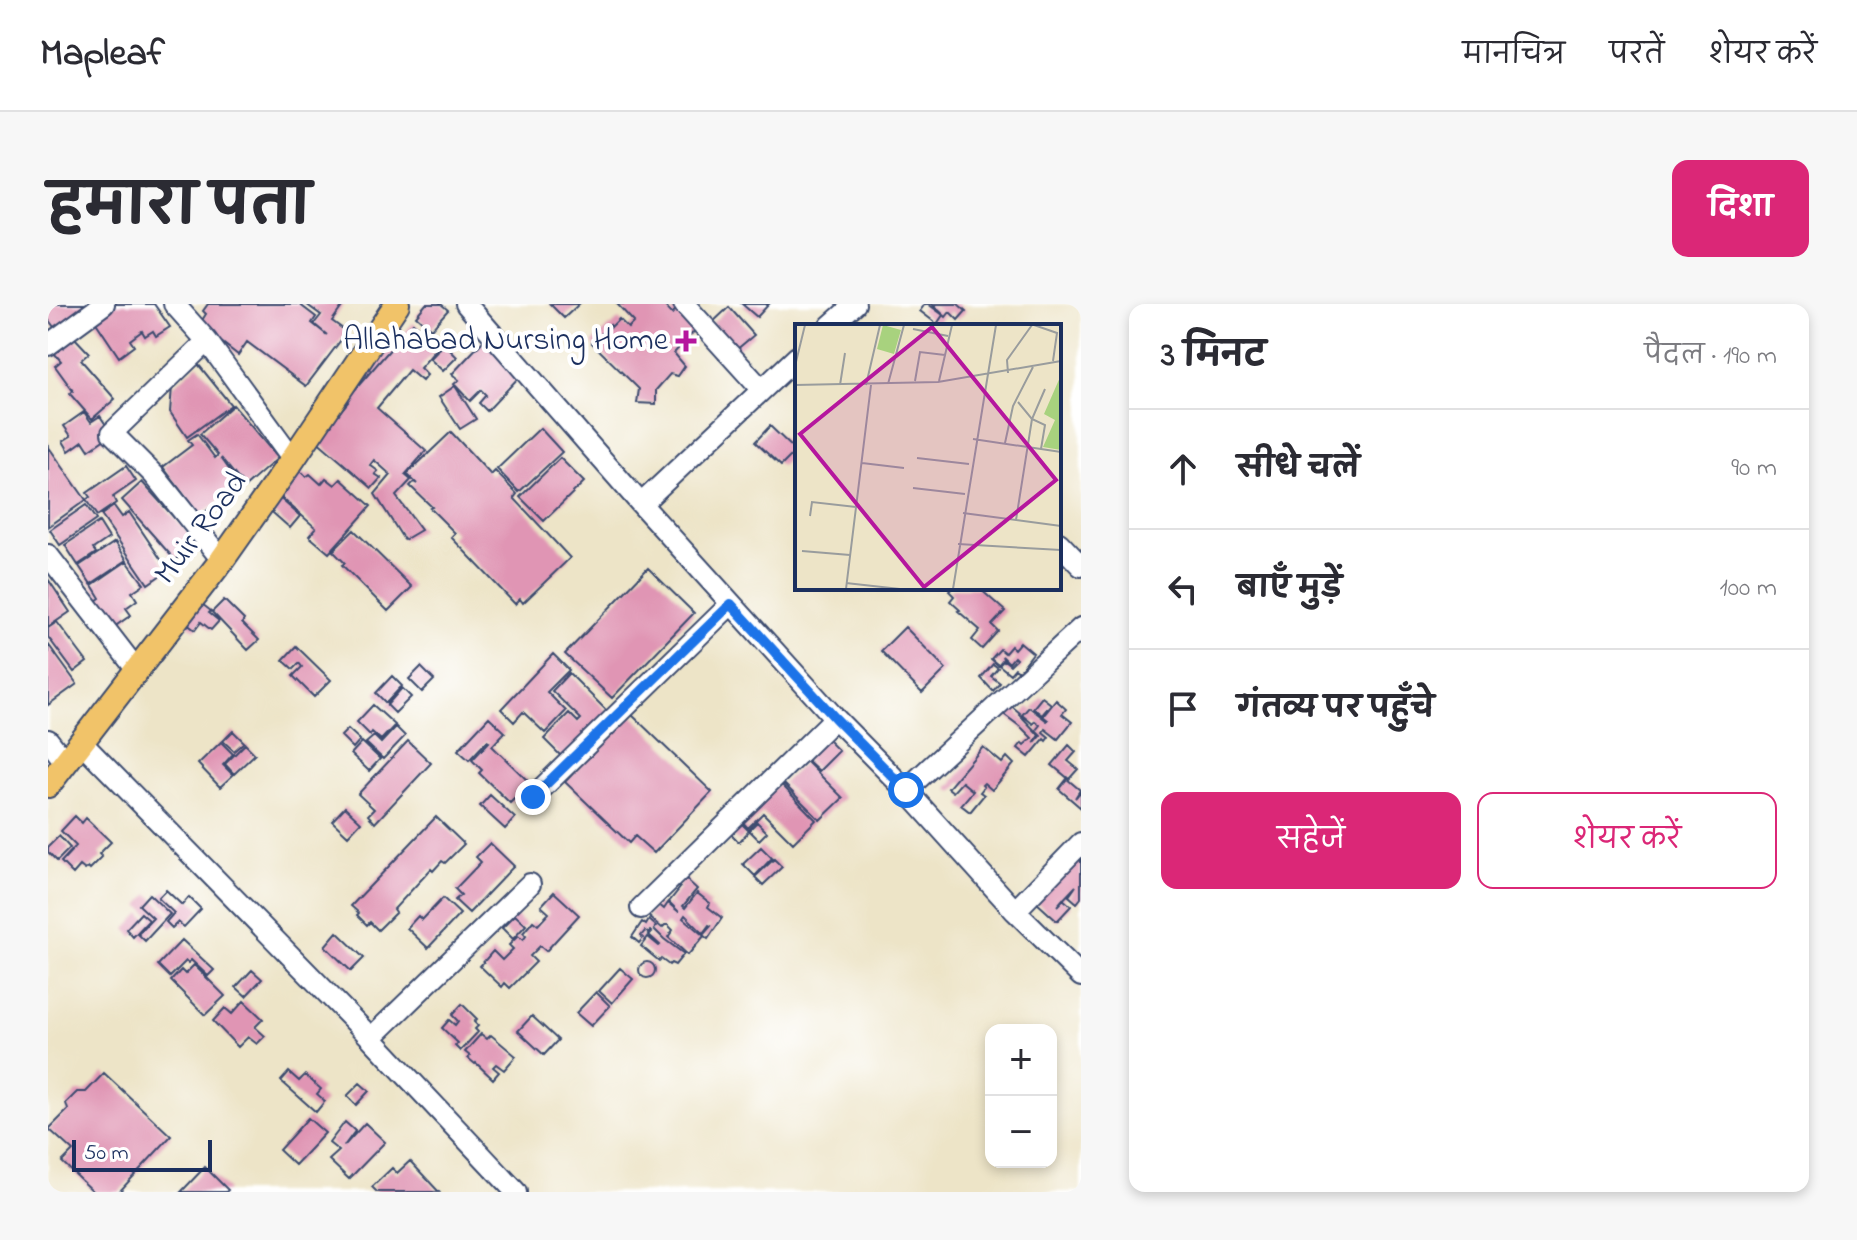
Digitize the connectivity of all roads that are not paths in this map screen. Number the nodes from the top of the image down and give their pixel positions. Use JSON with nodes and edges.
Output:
{"nodes":[{"id":1,"x":104,"y":304,"type":"edge"},
{"id":2,"x":174,"y":304,"type":"edge"},
{"id":3,"x":397,"y":304,"type":"edge"},
{"id":4,"x":466,"y":304,"type":"edge"},
{"id":5,"x":684,"y":304,"type":"edge"},
{"id":6,"x":207,"y":341,"type":"junction"},
{"id":7,"x":48,"y":345,"type":"edge"},
{"id":8,"x":795,"y":359,"type":"edge"},
{"id":9,"x":762,"y":390,"type":"junction"},
{"id":10,"x":293,"y":459,"type":"junction"},
{"id":11,"x":641,"y":504,"type":"junction"},
{"id":12,"x":1061,"y":545,"type":"edge"},
{"id":13,"x":48,"y":555,"type":"edge"},
{"id":14,"x":222,"y":560,"type":"junction"},
{"id":15,"x":1081,"y":566,"type":"edge"},
{"id":16,"x":731,"y":604,"type":"junction"},
{"id":17,"x":1081,"y":628,"type":"edge"},
{"id":18,"x":136,"y":669,"type":"junction"},
{"id":19,"x":835,"y":718,"type":"junction"},
{"id":20,"x":48,"y":740,"type":"edge"},
{"id":21,"x":82,"y":743,"type":"junction"},
{"id":22,"x":66,"y":763,"type":"junction"},
{"id":23,"x":48,"y":785,"type":"edge"},
{"id":24,"x":906,"y":790,"type":"junction"},
{"id":25,"x":533,"y":797,"type":"dead end"},
{"id":26,"x":1081,"y":843,"type":"edge"},
{"id":27,"x":530,"y":884,"type":"dead end"},
{"id":28,"x":641,"y":908,"type":"dead end"},
{"id":29,"x":1015,"y":911,"type":"junction"},
{"id":30,"x":1081,"y":976,"type":"edge"},
{"id":31,"x":371,"y":1038,"type":"junction"},
{"id":32,"x":516,"y":1192,"type":"edge"}],
"edges":[{"from":1,"to":7,"type":"street"},
{"from":2,"to":6,"type":"street"},
{"from":3,"to":10,"type":"main road","name":"Muir Road"},
{"from":4,"to":11,"type":"street"},
{"from":5,"to":9,"type":"street"},
{"from":6,"to":10,"type":"street"},
{"from":6,"to":14,"type":"street"},
{"from":8,"to":9,"type":"street"},
{"from":9,"to":11,"type":"street"},
{"from":10,"to":14,"type":"main road","name":"Muir Road"},
{"from":11,"to":16,"type":"street"},
{"from":12,"to":15,"type":"street"},
{"from":13,"to":18,"type":"street"},
{"from":14,"to":18,"type":"main road","name":"Muir Road"},
{"from":16,"to":19,"type":"street"},
{"from":16,"to":25,"type":"street"},
{"from":17,"to":24,"type":"street"},
{"from":18,"to":21,"type":"main road","name":"Muir Road"},
{"from":19,"to":24,"type":"street"},
{"from":19,"to":28,"type":"street"},
{"from":20,"to":22,"type":"street"},
{"from":21,"to":22,"type":"main road","name":"Muir Road"},
{"from":21,"to":31,"type":"street"},
{"from":22,"to":23,"type":"main road","name":"Muir Road"},
{"from":24,"to":29,"type":"street"},
{"from":26,"to":29,"type":"street"},
{"from":27,"to":31,"type":"street"},
{"from":29,"to":30,"type":"street"},
{"from":31,"to":32,"type":"street"}]}
